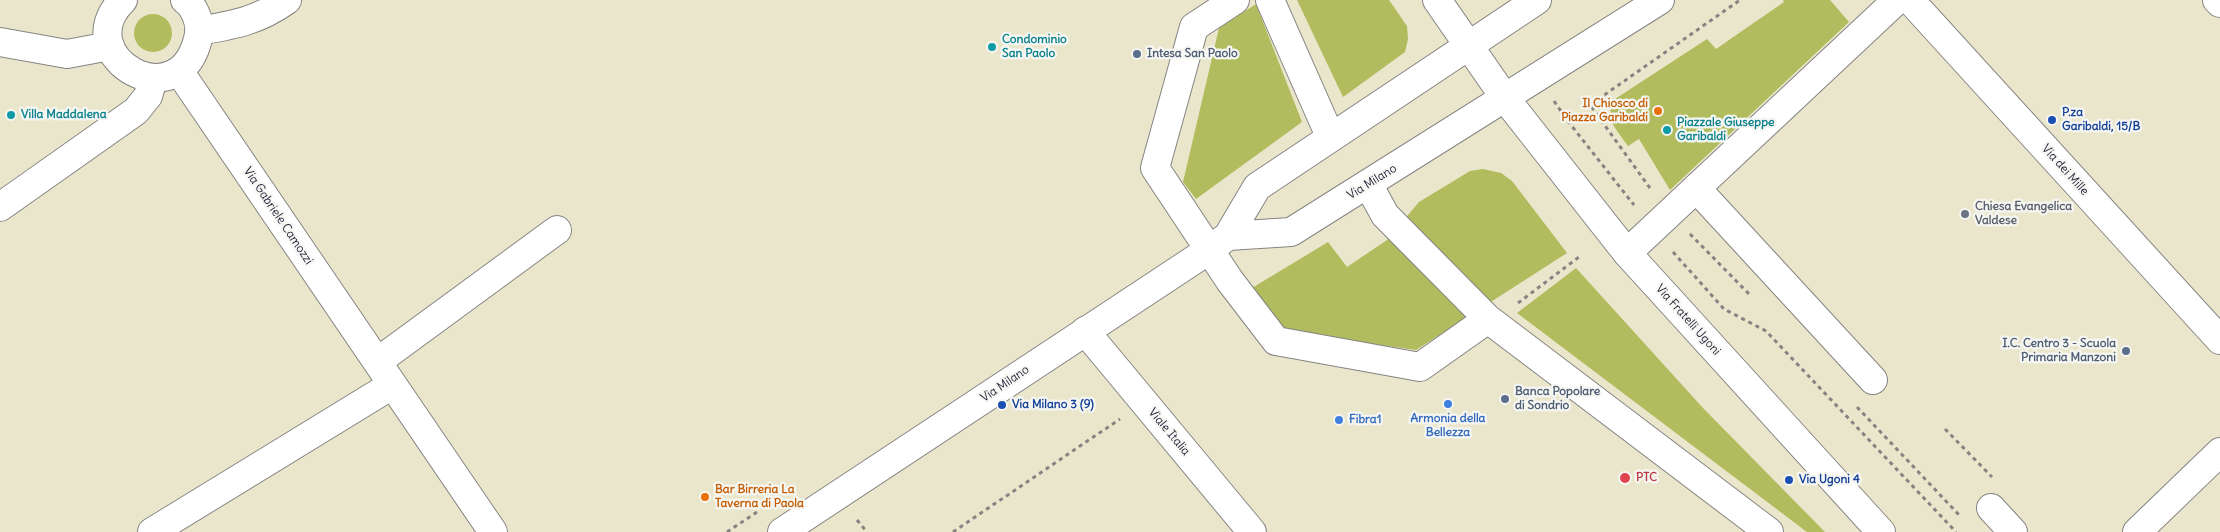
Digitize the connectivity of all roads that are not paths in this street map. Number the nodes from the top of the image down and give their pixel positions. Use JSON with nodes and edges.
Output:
{"nodes":[{"id":1,"x":123,"y":0,"type":"edge"},
{"id":2,"x":287,"y":0,"type":"edge"},
{"id":3,"x":1235,"y":0,"type":"edge"},
{"id":4,"x":1270,"y":0,"type":"edge"},
{"id":5,"x":1437,"y":0,"type":"edge"},
{"id":6,"x":1537,"y":0,"type":"edge"},
{"id":7,"x":1660,"y":0,"type":"edge"},
{"id":8,"x":1897,"y":0,"type":"edge"},
{"id":9,"x":1910,"y":0,"type":"edge"},
{"id":10,"x":2217,"y":0,"type":"edge"},
{"id":11,"x":188,"y":1,"type":"edge"},
{"id":12,"x":2220,"y":4,"type":"edge"},
{"id":13,"x":199,"y":31,"type":"junction"},
{"id":14,"x":0,"y":42,"type":"edge"},
{"id":15,"x":110,"y":46,"type":"junction"},
{"id":16,"x":1469,"y":46,"type":"junction"},
{"id":17,"x":179,"y":70,"type":"junction"},
{"id":18,"x":153,"y":78,"type":"junction"},
{"id":19,"x":1506,"y":98,"type":"junction"},
{"id":20,"x":1326,"y":127,"type":"dead end"},
{"id":21,"x":1696,"y":188,"type":"junction"},
{"id":22,"x":1374,"y":194,"type":"dead end"},
{"id":23,"x":0,"y":207,"type":"edge"},
{"id":24,"x":557,"y":230,"type":"dead end"},
{"id":25,"x":1219,"y":243,"type":"junction"},
{"id":26,"x":1627,"y":253,"type":"junction"},
{"id":27,"x":1496,"y":325,"type":"junction"},
{"id":28,"x":1086,"y":331,"type":"junction"},
{"id":29,"x":2220,"y":340,"type":"edge"},
{"id":30,"x":377,"y":362,"type":"junction"},
{"id":31,"x":1873,"y":380,"type":"dead end"},
{"id":32,"x":392,"y":385,"type":"junction"},
{"id":33,"x":2220,"y":452,"type":"edge"},
{"id":34,"x":1991,"y":508,"type":"dead end"},
{"id":35,"x":152,"y":532,"type":"edge"},
{"id":36,"x":493,"y":532,"type":"edge"},
{"id":37,"x":782,"y":532,"type":"edge"},
{"id":38,"x":1252,"y":532,"type":"edge"},
{"id":39,"x":1769,"y":532,"type":"edge"},
{"id":40,"x":1881,"y":532,"type":"edge"},
{"id":41,"x":2013,"y":532,"type":"edge"},
{"id":42,"x":2137,"y":532,"type":"edge"}],
"edges":[{"from":1,"to":15,"type":"street"},
{"from":2,"to":13,"type":"street"},
{"from":3,"to":25,"type":"street"},
{"from":4,"to":20,"type":"street"},
{"from":5,"to":16,"type":"street","name":"Via Fratelli Ugoni"},
{"from":6,"to":16,"type":"street"},
{"from":7,"to":19,"type":"street"},
{"from":8,"to":21,"type":"street"},
{"from":9,"to":29,"type":"street","name":"Via dei Mille"},
{"from":10,"to":12,"type":"street"},
{"from":11,"to":13,"type":"street"},
{"from":13,"to":17,"type":"street"},
{"from":14,"to":15,"type":"street"},
{"from":15,"to":18,"type":"street"},
{"from":16,"to":19,"type":"street","name":"Via Fratelli Ugoni"},
{"from":16,"to":25,"type":"street","name":"Via Milano"},
{"from":17,"to":18,"type":"street"},
{"from":17,"to":30,"type":"street","name":"Via Gabriele Camozzi"},
{"from":18,"to":23,"type":"street"},
{"from":19,"to":25,"type":"street","name":"Via Milano"},
{"from":19,"to":26,"type":"street","name":"Via Fratelli Ugoni"},
{"from":21,"to":26,"type":"street"},
{"from":21,"to":31,"type":"street"},
{"from":22,"to":27,"type":"street","name":"Via Milano"},
{"from":24,"to":30,"type":"street"},
{"from":25,"to":27,"type":"street"},
{"from":25,"to":28,"type":"street","name":"Via Milano"},
{"from":26,"to":40,"type":"street","name":"Via Fratelli Ugoni"},
{"from":27,"to":39,"type":"street","name":"Via Milano"},
{"from":28,"to":37,"type":"street","name":"Via Milano"},
{"from":28,"to":38,"type":"street","name":"Viale Italia"},
{"from":30,"to":32,"type":"street","name":"Via Gabriele Camozzi"},
{"from":32,"to":35,"type":"street"},
{"from":32,"to":36,"type":"street","name":"Via Gabriele Camozzi"},
{"from":33,"to":42,"type":"street"},
{"from":34,"to":41,"type":"street"}]}
